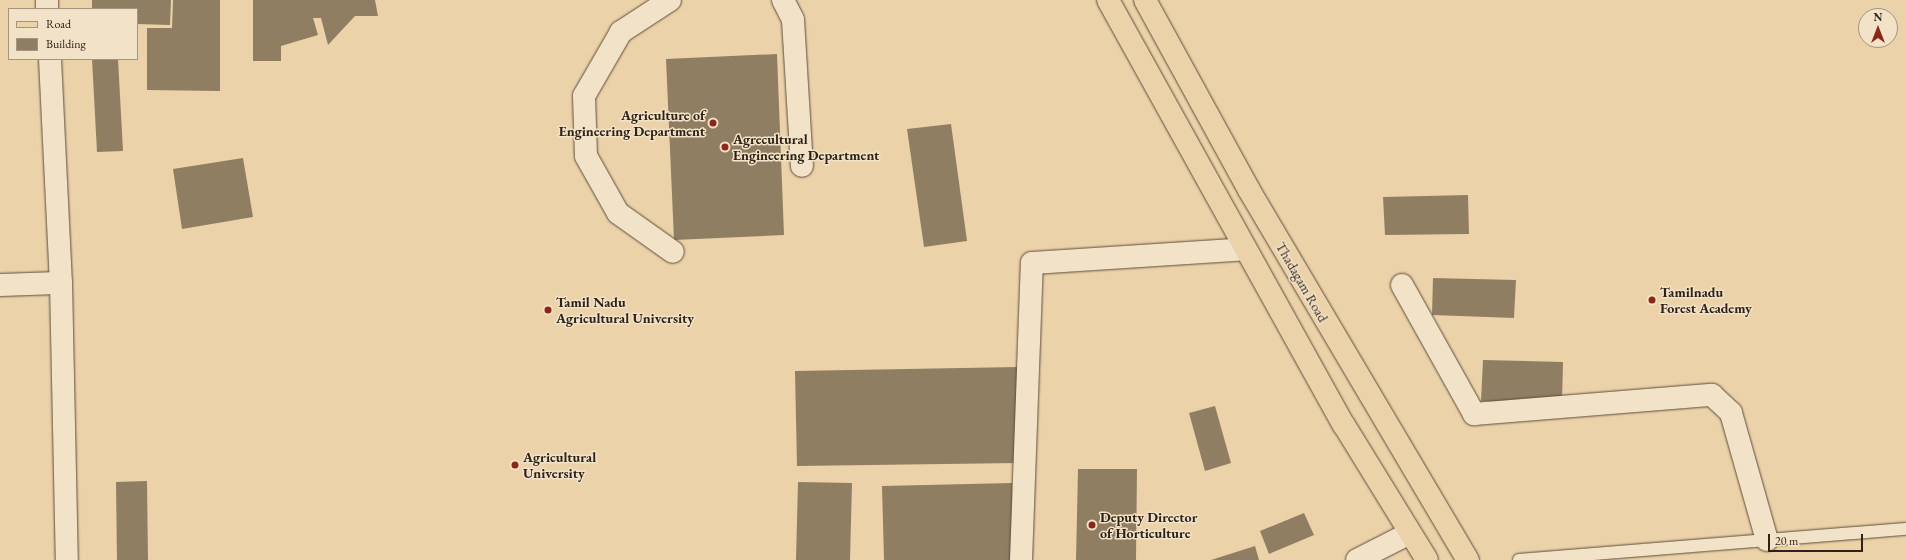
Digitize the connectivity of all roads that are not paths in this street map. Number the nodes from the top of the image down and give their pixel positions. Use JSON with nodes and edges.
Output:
{"nodes":[{"id":1,"x":670,"y":0,"type":"edge"},
{"id":2,"x":783,"y":0,"type":"edge"},
{"id":3,"x":1108,"y":0,"type":"edge"},
{"id":4,"x":1145,"y":0,"type":"edge"},
{"id":5,"x":50,"y":60,"type":"edge"},
{"id":6,"x":802,"y":166,"type":"dead end"},
{"id":7,"x":1246,"y":249,"type":"junction"},
{"id":8,"x":673,"y":252,"type":"dead end"},
{"id":9,"x":61,"y":283,"type":"junction"},
{"id":10,"x":0,"y":285,"type":"edge"},
{"id":11,"x":1402,"y":285,"type":"dead end"},
{"id":12,"x":1906,"y":529,"type":"edge"},
{"id":13,"x":1410,"y":533,"type":"junction"},
{"id":14,"x":1767,"y":540,"type":"junction"},
{"id":15,"x":67,"y":560,"type":"edge"},
{"id":16,"x":1021,"y":560,"type":"edge"},
{"id":17,"x":1357,"y":560,"type":"edge"},
{"id":18,"x":1427,"y":560,"type":"edge"},
{"id":19,"x":1468,"y":560,"type":"edge"},
{"id":20,"x":1519,"y":560,"type":"edge"}],
"edges":[{"from":1,"to":8,"type":"street"},
{"from":2,"to":6,"type":"street"},
{"from":3,"to":7,"type":"main road"},
{"from":4,"to":19,"type":"main road","name":"Thadagam Road"},
{"from":5,"to":9,"type":"street"},
{"from":7,"to":13,"type":"main road"},
{"from":7,"to":16,"type":"street"},
{"from":9,"to":10,"type":"street"},
{"from":9,"to":15,"type":"street"},
{"from":11,"to":14,"type":"street"},
{"from":12,"to":14,"type":"lane"},
{"from":13,"to":17,"type":"street"},
{"from":13,"to":18,"type":"main road"},
{"from":14,"to":20,"type":"lane"}]}
